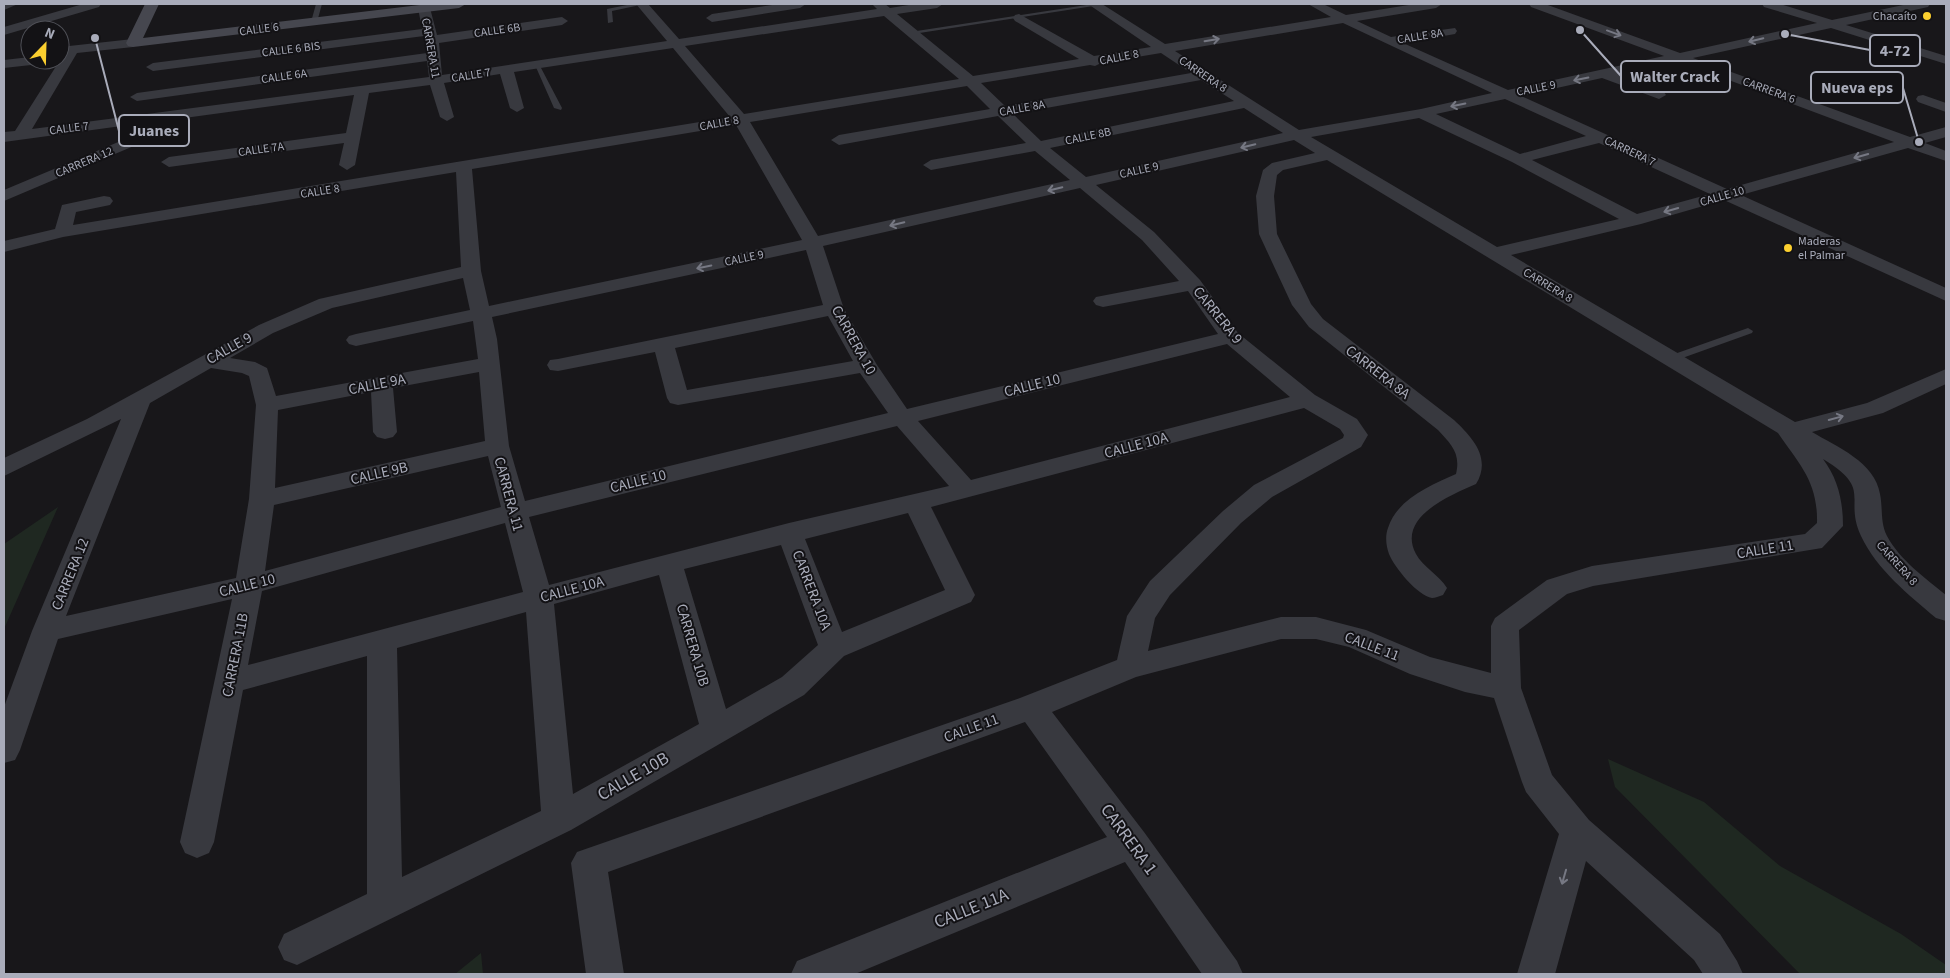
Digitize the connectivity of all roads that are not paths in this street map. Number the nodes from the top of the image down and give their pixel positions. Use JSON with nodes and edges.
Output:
{"nodes":[{"id":1,"x":12,"y":4,"type":"edge"},
{"id":2,"x":95,"y":4,"type":"edge"},
{"id":3,"x":152,"y":4,"type":"edge"},
{"id":4,"x":319,"y":4,"type":"edge"},
{"id":5,"x":458,"y":4,"type":"edge"},
{"id":6,"x":642,"y":4,"type":"edge"},
{"id":7,"x":800,"y":4,"type":"edge"},
{"id":8,"x":804,"y":4,"type":"edge"},
{"id":9,"x":937,"y":4,"type":"edge"},
{"id":10,"x":1314,"y":4,"type":"edge"},
{"id":11,"x":1436,"y":4,"type":"edge"},
{"id":12,"x":1535,"y":4,"type":"edge"},
{"id":13,"x":1768,"y":4,"type":"edge"},
{"id":14,"x":1924,"y":4,"type":"edge"},
{"id":15,"x":442,"y":5,"type":"edge"},
{"id":16,"x":1096,"y":5,"type":"edge"},
{"id":17,"x":4,"y":6,"type":"edge"},
{"id":18,"x":883,"y":7,"type":"edge"},
{"id":19,"x":424,"y":8,"type":"junction"},
{"id":20,"x":554,"y":10,"type":"dead end"},
{"id":21,"x":495,"y":18,"type":"dead end"},
{"id":22,"x":1019,"y":18,"type":"junction"},
{"id":23,"x":1345,"y":18,"type":"junction"},
{"id":24,"x":819,"y":20,"type":"junction"},
{"id":25,"x":562,"y":21,"type":"dead end"},
{"id":26,"x":314,"y":22,"type":"junction"},
{"id":27,"x":610,"y":22,"type":"dead end"},
{"id":28,"x":1830,"y":22,"type":"junction"},
{"id":29,"x":4,"y":31,"type":"edge"},
{"id":30,"x":431,"y":31,"type":"junction"},
{"id":31,"x":1451,"y":31,"type":"dead end"},
{"id":32,"x":913,"y":32,"type":"junction"},
{"id":33,"x":728,"y":35,"type":"junction"},
{"id":34,"x":170,"y":39,"type":"junction"},
{"id":35,"x":1389,"y":41,"type":"junction"},
{"id":36,"x":133,"y":43,"type":"junction"},
{"id":37,"x":676,"y":44,"type":"junction"},
{"id":38,"x":1164,"y":48,"type":"junction"},
{"id":39,"x":16,"y":49,"type":"dead end"},
{"id":40,"x":20,"y":49,"type":"edge"},
{"id":41,"x":70,"y":53,"type":"edge"},
{"id":42,"x":432,"y":56,"type":"junction"},
{"id":43,"x":1682,"y":58,"type":"junction"},
{"id":44,"x":1946,"y":60,"type":"edge"},
{"id":45,"x":20,"y":62,"type":"edge"},
{"id":46,"x":1095,"y":62,"type":"junction"},
{"id":47,"x":4,"y":64,"type":"edge"},
{"id":48,"x":537,"y":66,"type":"junction"},
{"id":49,"x":152,"y":67,"type":"junction"},
{"id":50,"x":56,"y":70,"type":"edge"},
{"id":51,"x":506,"y":70,"type":"junction"},
{"id":52,"x":1605,"y":74,"type":"junction"},
{"id":53,"x":1205,"y":75,"type":"junction"},
{"id":54,"x":436,"y":80,"type":"junction"},
{"id":55,"x":970,"y":80,"type":"junction"},
{"id":56,"x":362,"y":91,"type":"junction"},
{"id":57,"x":1506,"y":94,"type":"junction"},
{"id":58,"x":1659,"y":95,"type":"dead end"},
{"id":59,"x":137,"y":97,"type":"junction"},
{"id":60,"x":311,"y":97,"type":"junction"},
{"id":61,"x":1923,"y":99,"type":"dead end"},
{"id":62,"x":1245,"y":103,"type":"junction"},
{"id":63,"x":517,"y":108,"type":"dead end"},
{"id":64,"x":558,"y":108,"type":"dead end"},
{"id":65,"x":1946,"y":108,"type":"edge"},
{"id":66,"x":1000,"y":112,"type":"junction"},
{"id":67,"x":1421,"y":113,"type":"junction"},
{"id":68,"x":447,"y":117,"type":"dead end"},
{"id":69,"x":740,"y":119,"type":"junction"},
{"id":70,"x":129,"y":120,"type":"junction"},
{"id":71,"x":1946,"y":132,"type":"edge"},
{"id":72,"x":21,"y":134,"type":"junction"},
{"id":73,"x":1296,"y":135,"type":"junction"},
{"id":74,"x":4,"y":137,"type":"edge"},
{"id":75,"x":353,"y":137,"type":"junction"},
{"id":76,"x":1602,"y":138,"type":"junction"},
{"id":77,"x":839,"y":140,"type":"dead end"},
{"id":78,"x":1907,"y":142,"type":"junction"},
{"id":79,"x":1038,"y":146,"type":"junction"},
{"id":80,"x":1330,"y":155,"type":"junction"},
{"id":81,"x":1946,"y":156,"type":"edge"},
{"id":82,"x":1518,"y":159,"type":"junction"},
{"id":83,"x":169,"y":162,"type":"dead end"},
{"id":84,"x":347,"y":165,"type":"dead end"},
{"id":85,"x":931,"y":166,"type":"dead end"},
{"id":86,"x":464,"y":168,"type":"junction"},
{"id":87,"x":1082,"y":183,"type":"junction"},
{"id":88,"x":4,"y":196,"type":"edge"},
{"id":89,"x":1724,"y":196,"type":"junction"},
{"id":90,"x":104,"y":201,"type":"dead end"},
{"id":91,"x":1635,"y":220,"type":"junction"},
{"id":92,"x":63,"y":232,"type":"junction"},
{"id":93,"x":813,"y":243,"type":"junction"},
{"id":94,"x":4,"y":246,"type":"edge"},
{"id":95,"x":1496,"y":253,"type":"junction"},
{"id":96,"x":471,"y":271,"type":"junction"},
{"id":97,"x":1193,"y":284,"type":"junction"},
{"id":98,"x":1946,"y":295,"type":"edge"},
{"id":99,"x":1103,"y":301,"type":"dead end"},
{"id":100,"x":834,"y":309,"type":"junction"},
{"id":101,"x":480,"y":315,"type":"junction"},
{"id":102,"x":1748,"y":332,"type":"dead end"},
{"id":103,"x":1232,"y":337,"type":"junction"},
{"id":104,"x":356,"y":340,"type":"dead end"},
{"id":105,"x":663,"y":344,"type":"junction"},
{"id":106,"x":1670,"y":359,"type":"junction"},
{"id":107,"x":205,"y":361,"type":"junction"},
{"id":108,"x":488,"y":364,"type":"junction"},
{"id":109,"x":558,"y":365,"type":"dead end"},
{"id":110,"x":866,"y":365,"type":"junction"},
{"id":111,"x":1946,"y":376,"type":"edge"},
{"id":112,"x":380,"y":383,"type":"junction"},
{"id":113,"x":140,"y":400,"type":"junction"},
{"id":114,"x":1307,"y":400,"type":"junction"},
{"id":115,"x":267,"y":405,"type":"junction"},
{"id":116,"x":901,"y":416,"type":"junction"},
{"id":117,"x":1790,"y":431,"type":"junction"},
{"id":118,"x":385,"y":432,"type":"dead end"},
{"id":119,"x":497,"y":446,"type":"junction"},
{"id":120,"x":4,"y":468,"type":"edge"},
{"id":121,"x":965,"y":489,"type":"junction"},
{"id":122,"x":262,"y":500,"type":"junction"},
{"id":123,"x":916,"y":503,"type":"junction"},
{"id":124,"x":513,"y":512,"type":"junction"},
{"id":125,"x":789,"y":532,"type":"junction"},
{"id":126,"x":669,"y":563,"type":"junction"},
{"id":127,"x":249,"y":585,"type":"junction"},
{"id":128,"x":1433,"y":588,"type":"dead end"},
{"id":129,"x":538,"y":598,"type":"junction"},
{"id":130,"x":1946,"y":611,"type":"edge"},
{"id":131,"x":46,"y":631,"type":"junction"},
{"id":132,"x":382,"y":640,"type":"junction"},
{"id":133,"x":834,"y":648,"type":"junction"},
{"id":134,"x":1130,"y":667,"type":"junction"},
{"id":135,"x":230,"y":682,"type":"junction"},
{"id":136,"x":1506,"y":688,"type":"junction"},
{"id":137,"x":1031,"y":707,"type":"junction"},
{"id":138,"x":716,"y":728,"type":"junction"},
{"id":139,"x":4,"y":750,"type":"edge"},
{"id":140,"x":558,"y":819,"type":"junction"},
{"id":141,"x":1577,"y":830,"type":"junction"},
{"id":142,"x":197,"y":842,"type":"dead end"},
{"id":143,"x":1132,"y":843,"type":"junction"},
{"id":144,"x":385,"y":902,"type":"junction"},
{"id":145,"x":297,"y":947,"type":"dead end"},
{"id":146,"x":605,"y":974,"type":"edge"},
{"id":147,"x":810,"y":974,"type":"edge"},
{"id":148,"x":1224,"y":974,"type":"edge"},
{"id":149,"x":1536,"y":974,"type":"edge"},
{"id":150,"x":1724,"y":974,"type":"edge"}],
"edges":[{"from":1,"to":17,"type":"street"},
{"from":2,"to":29,"type":"street"},
{"from":3,"to":36,"type":"main road"},
{"from":4,"to":26,"type":"lane"},
{"from":5,"to":15,"type":"main road","name":"CALLE 6"},
{"from":6,"to":27,"type":"lane"},
{"from":6,"to":37,"type":"street","name":"CARRERA 10"},
{"from":7,"to":33,"type":"street"},
{"from":8,"to":24,"type":"street"},
{"from":9,"to":18,"type":"street","name":"CALLE 7"},
{"from":10,"to":23,"type":"street","name":"CARRERA 7"},
{"from":11,"to":23,"type":"street","name":"CALLE 8"},
{"from":12,"to":43,"type":"street","name":"CARRERA 6","one_way":true},
{"from":13,"to":28,"type":"street"},
{"from":14,"to":28,"type":"street","name":"CALLE 9"},
{"from":15,"to":19,"type":"main road","name":"CALLE 6"},
{"from":16,"to":22,"type":"lane"},
{"from":16,"to":38,"type":"street","name":"CARRERA 8"},
{"from":18,"to":24,"type":"street","name":"CALLE 7"},
{"from":18,"to":32,"type":"street","name":"CARRERA 9"},
{"from":19,"to":26,"type":"main road","name":"CALLE 6"},
{"from":19,"to":30,"type":"street","name":"CARRERA 11"},
{"from":20,"to":21,"type":"street"},
{"from":22,"to":32,"type":"lane"},
{"from":22,"to":46,"type":"street"},
{"from":23,"to":35,"type":"street","name":"CARRERA 7"},
{"from":38,"to":23,"type":"street","name":"CALLE 8","one_way":true},
{"from":24,"to":33,"type":"street","name":"CALLE 7"},
{"from":25,"to":30,"type":"street","name":"CALLE 6B"},
{"from":26,"to":34,"type":"main road","name":"CALLE 6"},
{"from":28,"to":43,"type":"street","name":"CALLE 9","one_way":true},
{"from":28,"to":44,"type":"street"},
{"from":30,"to":42,"type":"street","name":"CARRERA 11"},
{"from":30,"to":49,"type":"street","name":"CALLE 6 BIS"},
{"from":31,"to":35,"type":"street","name":"CALLE 8A"},
{"from":32,"to":55,"type":"street","name":"CARRERA 9"},
{"from":33,"to":37,"type":"street","name":"CALLE 7"},
{"from":34,"to":36,"type":"main road","name":"CALLE 6"},
{"from":34,"to":49,"type":"street"},
{"from":35,"to":57,"type":"street","name":"CARRERA 7"},
{"from":36,"to":41,"type":"street","name":"CALLE 6"},
{"from":37,"to":48,"type":"street","name":"CALLE 7"},
{"from":37,"to":69,"type":"street","name":"CARRERA 10"},
{"from":38,"to":46,"type":"street","name":"CALLE 8"},
{"from":38,"to":53,"type":"street","name":"CARRERA 8"},
{"from":39,"to":40,"type":"street"},
{"from":42,"to":54,"type":"street","name":"CARRERA 11"},
{"from":42,"to":59,"type":"street","name":"CALLE 6A"},
{"from":43,"to":52,"type":"street","name":"CALLE 9"},
{"from":43,"to":78,"type":"street","name":"CARRERA 6"},
{"from":45,"to":47,"type":"street"},
{"from":46,"to":55,"type":"street","name":"CALLE 8"},
{"from":48,"to":51,"type":"street","name":"CALLE 7"},
{"from":48,"to":64,"type":"lane"},
{"from":49,"to":59,"type":"street"},
{"from":50,"to":72,"type":"street"},
{"from":51,"to":54,"type":"street","name":"CALLE 7"},
{"from":51,"to":63,"type":"street"},
{"from":52,"to":57,"type":"street","name":"CALLE 9","one_way":true},
{"from":52,"to":58,"type":"street"},
{"from":53,"to":62,"type":"street","name":"CARRERA 8"},
{"from":53,"to":66,"type":"street","name":"CALLE 8A"},
{"from":54,"to":56,"type":"street","name":"CALLE 7"},
{"from":54,"to":68,"type":"street","name":"CARRERA 11"},
{"from":55,"to":66,"type":"street","name":"CARRERA 9"},
{"from":55,"to":69,"type":"street","name":"CALLE 8"},
{"from":56,"to":60,"type":"street","name":"CALLE 7"},
{"from":56,"to":75,"type":"street"},
{"from":57,"to":67,"type":"street","name":"CALLE 9","one_way":true},
{"from":57,"to":76,"type":"street","name":"CARRERA 7"},
{"from":59,"to":70,"type":"street"},
{"from":60,"to":70,"type":"street","name":"CALLE 7"},
{"from":60,"to":88,"type":"street","name":"CARRERA 12"},
{"from":61,"to":65,"type":"street"},
{"from":62,"to":73,"type":"street","name":"CARRERA 8"},
{"from":62,"to":79,"type":"street","name":"CALLE 8B"},
{"from":66,"to":77,"type":"street","name":"CALLE 8A"},
{"from":66,"to":79,"type":"street","name":"CARRERA 9"},
{"from":67,"to":73,"type":"street","name":"CALLE 9"},
{"from":67,"to":82,"type":"street"},
{"from":69,"to":86,"type":"street","name":"CALLE 8"},
{"from":69,"to":93,"type":"street","name":"CARRERA 10"},
{"from":70,"to":72,"type":"street","name":"CALLE 7"},
{"from":71,"to":78,"type":"street","name":"CALLE 10"},
{"from":72,"to":74,"type":"street","name":"CALLE 7"},
{"from":73,"to":80,"type":"street","name":"CARRERA 8"},
{"from":73,"to":87,"type":"street","name":"CALLE 9","one_way":true},
{"from":75,"to":83,"type":"street","name":"CALLE 7A"},
{"from":75,"to":84,"type":"street"},
{"from":76,"to":82,"type":"street"},
{"from":76,"to":89,"type":"street","name":"CARRERA 7"},
{"from":78,"to":81,"type":"street","name":"CARRERA 6"},
{"from":78,"to":89,"type":"street","name":"CALLE 10","one_way":true},
{"from":79,"to":85,"type":"street","name":"CALLE 8B"},
{"from":79,"to":87,"type":"street","name":"CARRERA 9"},
{"from":80,"to":95,"type":"street","name":"CARRERA 8"},
{"from":80,"to":128,"type":"street","name":"CARRERA 8A"},
{"from":82,"to":91,"type":"street"},
{"from":86,"to":92,"type":"street","name":"CALLE 8"},
{"from":86,"to":96,"type":"street","name":"CARRERA 11"},
{"from":87,"to":93,"type":"street","name":"CALLE 9","one_way":true},
{"from":87,"to":97,"type":"street","name":"CARRERA 9"},
{"from":89,"to":91,"type":"street","name":"CALLE 10","one_way":true},
{"from":89,"to":98,"type":"street","name":"CARRERA 7"},
{"from":90,"to":92,"type":"street"},
{"from":91,"to":95,"type":"street","name":"CALLE 10"},
{"from":92,"to":94,"type":"street","name":"CALLE 8"},
{"from":93,"to":100,"type":"street","name":"CARRERA 10"},
{"from":93,"to":101,"type":"street","name":"CALLE 9","one_way":true},
{"from":95,"to":106,"type":"street","name":"CARRERA 8"},
{"from":96,"to":101,"type":"street","name":"CARRERA 11"},
{"from":96,"to":107,"type":"street","name":"CALLE 9"},
{"from":97,"to":99,"type":"street"},
{"from":97,"to":103,"type":"street","name":"CARRERA 9"},
{"from":100,"to":105,"type":"street"},
{"from":100,"to":110,"type":"street","name":"CARRERA 10"},
{"from":101,"to":104,"type":"street","name":"CALLE 9"},
{"from":101,"to":108,"type":"street","name":"CARRERA 11"},
{"from":102,"to":106,"type":"lane"},
{"from":103,"to":114,"type":"street","name":"CARRERA 9"},
{"from":103,"to":116,"type":"street","name":"CALLE 10"},
{"from":105,"to":109,"type":"street"},
{"from":105,"to":110,"type":"street"},
{"from":106,"to":117,"type":"street","name":"CARRERA 8"},
{"from":107,"to":113,"type":"street","name":"CALLE 9"},
{"from":107,"to":115,"type":"street","name":"CARRERA 11B"},
{"from":108,"to":112,"type":"street","name":"CALLE 9A"},
{"from":108,"to":119,"type":"street","name":"CARRERA 11"},
{"from":110,"to":116,"type":"street","name":"CARRERA 10"},
{"from":117,"to":111,"type":"street","one_way":true},
{"from":112,"to":115,"type":"street","name":"CALLE 9A"},
{"from":112,"to":118,"type":"street"},
{"from":113,"to":120,"type":"street","name":"CALLE 9"},
{"from":113,"to":131,"type":"street","name":"CARRERA 12"},
{"from":114,"to":121,"type":"street","name":"CALLE 10A"},
{"from":114,"to":134,"type":"street","name":"CARRERA 9"},
{"from":115,"to":122,"type":"street","name":"CARRERA 11B"},
{"from":116,"to":121,"type":"street","name":"CARRERA 10"},
{"from":116,"to":124,"type":"street","name":"CALLE 10"},
{"from":117,"to":130,"type":"street","name":"CARRERA 8"},
{"from":117,"to":136,"type":"street","name":"CALLE 11"},
{"from":119,"to":122,"type":"street","name":"CALLE 9B"},
{"from":119,"to":124,"type":"street","name":"CARRERA 11"},
{"from":121,"to":123,"type":"street"},
{"from":122,"to":127,"type":"street","name":"CARRERA 11B"},
{"from":123,"to":125,"type":"street","name":"CALLE 10A"},
{"from":123,"to":133,"type":"street","name":"CALLE 10B"},
{"from":124,"to":127,"type":"street","name":"CALLE 10"},
{"from":124,"to":129,"type":"street","name":"CARRERA 11"},
{"from":125,"to":126,"type":"street","name":"CALLE 10A"},
{"from":125,"to":133,"type":"street","name":"CARRERA 10A"},
{"from":126,"to":129,"type":"street","name":"CALLE 10A"},
{"from":126,"to":138,"type":"street","name":"CARRERA 10B"},
{"from":127,"to":131,"type":"street","name":"CALLE 10"},
{"from":127,"to":135,"type":"street","name":"CARRERA 11B"},
{"from":129,"to":132,"type":"street","name":"CALLE 10A"},
{"from":129,"to":140,"type":"street","name":"CARRERA 11"},
{"from":131,"to":139,"type":"street","name":"CARRERA 12"},
{"from":132,"to":135,"type":"street","name":"CALLE 10A"},
{"from":132,"to":144,"type":"street"},
{"from":133,"to":138,"type":"street","name":"CALLE 10B"},
{"from":134,"to":136,"type":"street","name":"CALLE 11"},
{"from":134,"to":137,"type":"street","name":"CALLE 11"},
{"from":135,"to":142,"type":"street","name":"CARRERA 11B"},
{"from":136,"to":141,"type":"street"},
{"from":137,"to":143,"type":"street","name":"CARRERA 1"},
{"from":137,"to":146,"type":"street","name":"CALLE 11"},
{"from":138,"to":140,"type":"street","name":"CALLE 10B"},
{"from":140,"to":144,"type":"street","name":"CALLE 10B"},
{"from":141,"to":149,"type":"street","one_way":true},
{"from":141,"to":150,"type":"street"},
{"from":143,"to":147,"type":"street","name":"CALLE 11A"},
{"from":143,"to":148,"type":"street","name":"CARRERA 1"},
{"from":144,"to":145,"type":"street","name":"CALLE 10B"}]}
